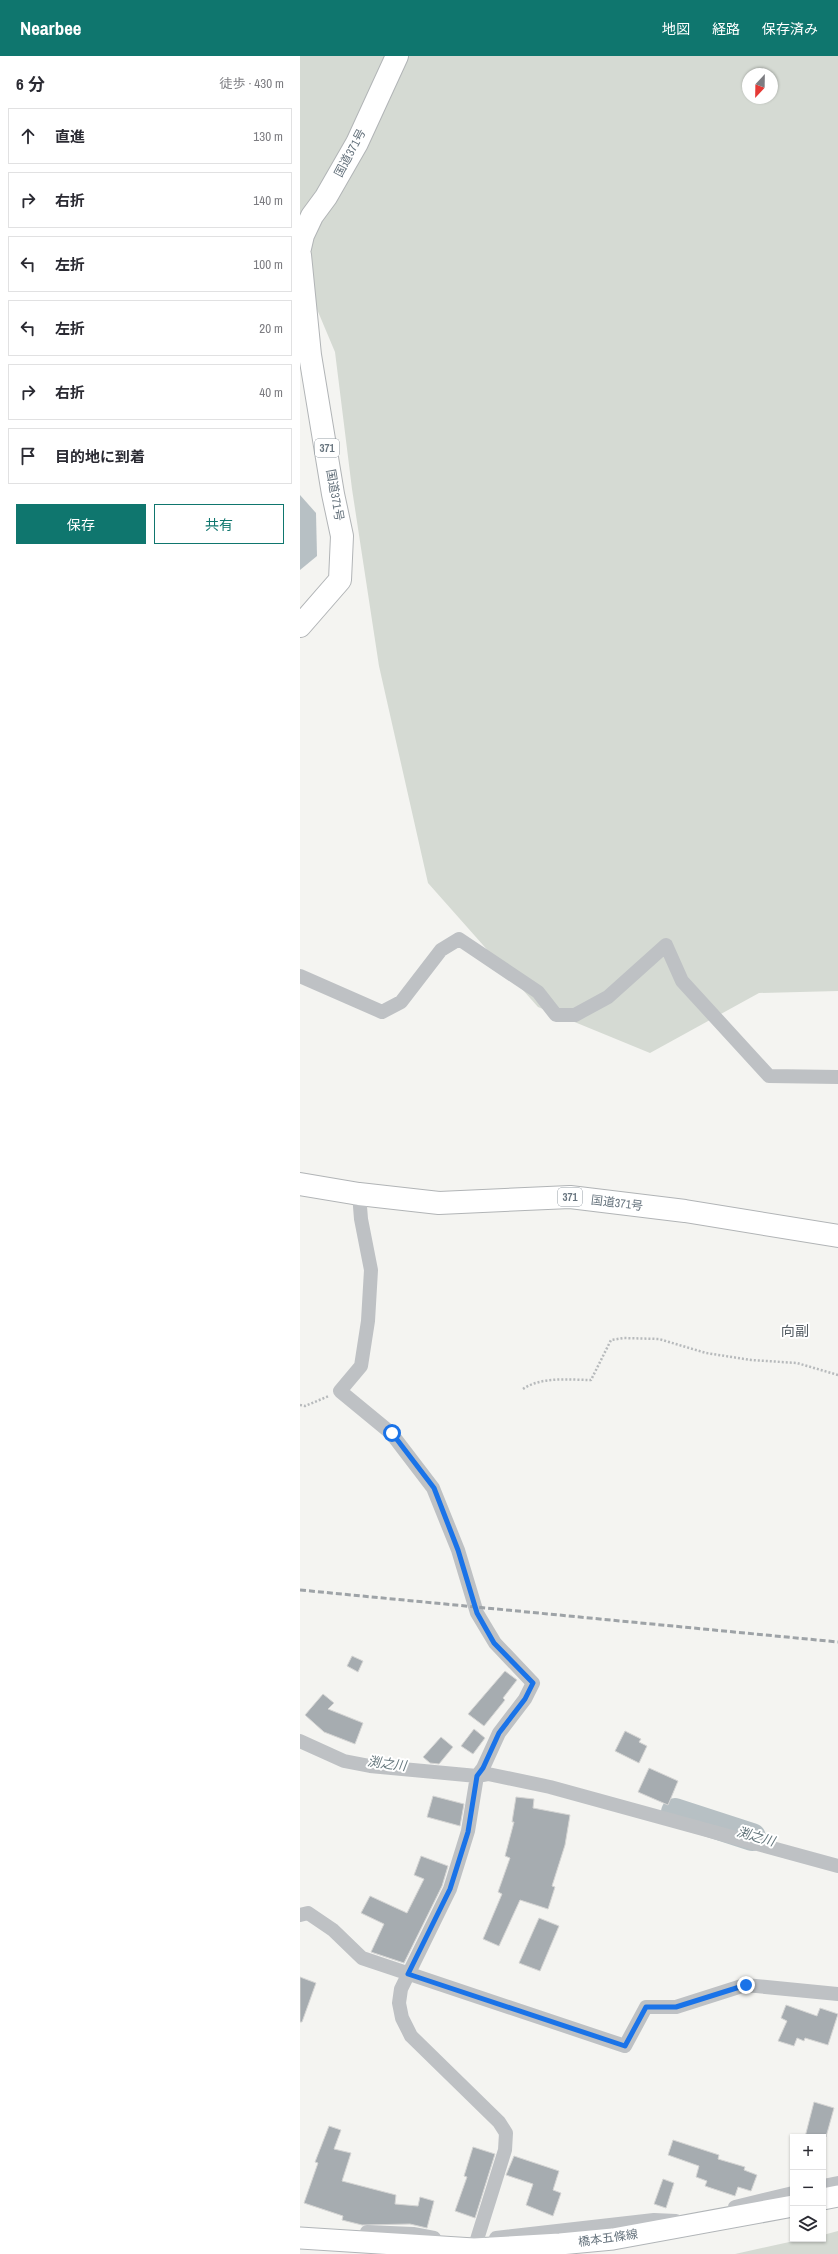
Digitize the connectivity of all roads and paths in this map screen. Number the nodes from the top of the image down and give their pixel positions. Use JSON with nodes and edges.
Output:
{"nodes":[{"id":1,"x":397,"y":56,"type":"edge"},
{"id":2,"x":300,"y":248,"type":"edge"},
{"id":3,"x":300,"y":256,"type":"edge"},
{"id":4,"x":300,"y":626,"type":"edge"},
{"id":5,"x":300,"y":976,"type":"edge"},
{"id":6,"x":838,"y":1077,"type":"edge"},
{"id":7,"x":300,"y":1184,"type":"edge"},
{"id":8,"x":358,"y":1194,"type":"junction"},
{"id":9,"x":838,"y":1236,"type":"edge"},
{"id":10,"x":838,"y":1376,"type":"edge"},
{"id":11,"x":523,"y":1390,"type":"dead end"},
{"id":12,"x":340,"y":1391,"type":"junction"},
{"id":13,"x":300,"y":1405,"type":"edge"},
{"id":14,"x":300,"y":1741,"type":"edge"},
{"id":15,"x":477,"y":1776,"type":"junction"},
{"id":16,"x":838,"y":1866,"type":"edge"},
{"id":17,"x":300,"y":1915,"type":"edge"},
{"id":18,"x":408,"y":1974,"type":"junction"},
{"id":19,"x":838,"y":1994,"type":"edge"},
{"id":20,"x":838,"y":2183,"type":"edge"},
{"id":21,"x":826,"y":2185,"type":"edge"},
{"id":22,"x":790,"y":2194,"type":"edge"},
{"id":23,"x":838,"y":2196,"type":"edge"},
{"id":24,"x":826,"y":2198,"type":"edge"},
{"id":25,"x":790,"y":2207,"type":"edge"},
{"id":26,"x":704,"y":2222,"type":"junction"},
{"id":27,"x":300,"y":2229,"type":"edge"},
{"id":28,"x":300,"y":2238,"type":"edge"},
{"id":29,"x":475,"y":2246,"type":"junction"}],
"edges":[{"from":1,"to":2,"type":"highway","name":"国道371号"},
{"from":3,"to":4,"type":"highway","name":"国道371号","number":"371"},
{"from":5,"to":6,"type":"street"},
{"from":7,"to":8,"type":"highway","name":"国道371号","number":"371"},
{"from":8,"to":9,"type":"highway","name":"国道371号","number":"371"},
{"from":8,"to":12,"type":"street"},
{"from":10,"to":11,"type":"path"},
{"from":12,"to":13,"type":"path"},
{"from":12,"to":15,"type":"street"},
{"from":14,"to":15,"type":"street"},
{"from":15,"to":16,"type":"street"},
{"from":15,"to":18,"type":"street"},
{"from":17,"to":18,"type":"street"},
{"from":18,"to":19,"type":"street"},
{"from":18,"to":29,"type":"street"},
{"from":20,"to":21,"type":"street"},
{"from":22,"to":26,"type":"street"},
{"from":23,"to":24,"type":"main road"},
{"from":25,"to":26,"type":"main road","name":"橋本五條線"},
{"from":26,"to":29,"type":"main road","name":"橋本五條線"},
{"from":27,"to":29,"type":"street"},
{"from":28,"to":29,"type":"main road","name":"橋本五條線"}]}
